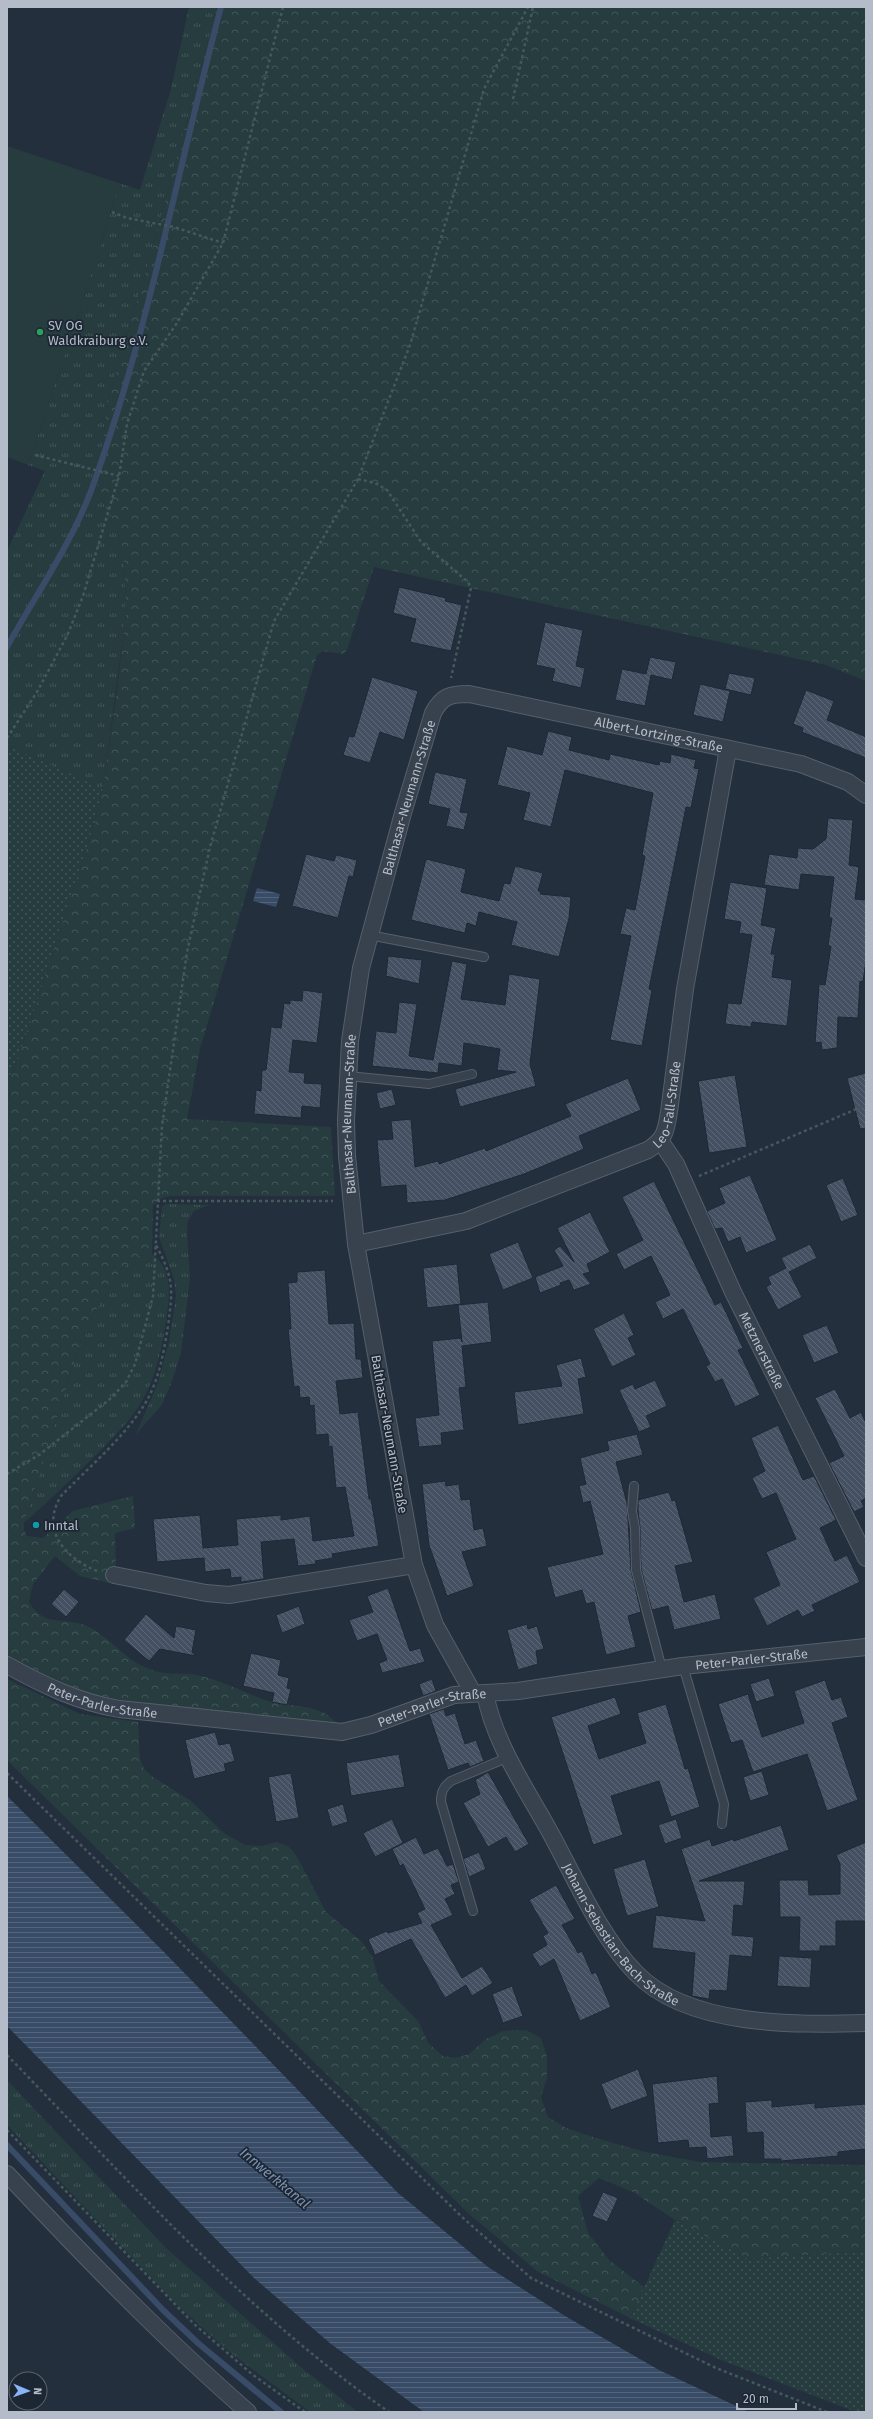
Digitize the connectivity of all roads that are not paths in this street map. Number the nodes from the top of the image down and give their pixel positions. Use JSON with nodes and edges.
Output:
{"nodes":[{"id":1,"x":447,"y":697,"type":"joint"},
{"id":2,"x":728,"y":749,"type":"junction"},
{"id":3,"x":866,"y":794,"type":"edge"},
{"id":4,"x":369,"y":935,"type":"junction"},
{"id":5,"x":484,"y":957,"type":"dead end"},
{"id":6,"x":472,"y":1074,"type":"dead end"},
{"id":7,"x":348,"y":1076,"type":"junction"},
{"id":8,"x":661,"y":1142,"type":"junction"},
{"id":9,"x":356,"y":1244,"type":"junction"},
{"id":10,"x":634,"y":1486,"type":"dead end"},
{"id":11,"x":866,"y":1558,"type":"edge"},
{"id":12,"x":414,"y":1565,"type":"junction"},
{"id":13,"x":114,"y":1575,"type":"road end"},
{"id":14,"x":866,"y":1646,"type":"edge"},
{"id":15,"x":7,"y":1665,"type":"edge"},
{"id":16,"x":683,"y":1666,"type":"junction"},
{"id":17,"x":662,"y":1669,"type":"junction"},
{"id":18,"x":479,"y":1693,"type":"junction"},
{"id":19,"x":509,"y":1757,"type":"junction"},
{"id":20,"x":722,"y":1824,"type":"dead end"},
{"id":21,"x":473,"y":1911,"type":"dead end"},
{"id":22,"x":866,"y":2023,"type":"edge"},
{"id":23,"x":7,"y":2174,"type":"edge"},
{"id":24,"x":248,"y":2412,"type":"edge"}],
"edges":[{"from":1,"to":2,"type":"street","name":"Albert-Lortzing-Straße"},
{"from":1,"to":4,"type":"street","name":"Balthasar-Neumann-Straße"},
{"from":2,"to":3,"type":"street","name":"Albert-Lortzing-Straße"},
{"from":2,"to":8,"type":"street","name":"Leo-Fall-Straße"},
{"from":4,"to":5,"type":"lane"},
{"from":4,"to":7,"type":"street","name":"Balthasar-Neumann-Straße"},
{"from":6,"to":7,"type":"lane"},
{"from":7,"to":9,"type":"street","name":"Balthasar-Neumann-Straße"},
{"from":8,"to":9,"type":"street","name":"Leo-Fall-Straße"},
{"from":8,"to":11,"type":"street","name":"Metznerstraße"},
{"from":9,"to":12,"type":"street","name":"Balthasar-Neumann-Straße"},
{"from":10,"to":17,"type":"lane"},
{"from":12,"to":13,"type":"street"},
{"from":12,"to":18,"type":"street","name":"Balthasar-Neumann-Straße"},
{"from":14,"to":16,"type":"street","name":"Peter-Parler-Straße"},
{"from":15,"to":18,"type":"street","name":"Peter-Parler-Straße"},
{"from":16,"to":17,"type":"street","name":"Peter-Parler-Straße"},
{"from":16,"to":20,"type":"lane"},
{"from":17,"to":18,"type":"street","name":"Peter-Parler-Straße"},
{"from":18,"to":19,"type":"street","name":"Johann-Sebastian-Bach-Straße"},
{"from":19,"to":21,"type":"lane"},
{"from":19,"to":22,"type":"street","name":"Johann-Sebastian-Bach-Straße"},
{"from":23,"to":24,"type":"street"}]}
